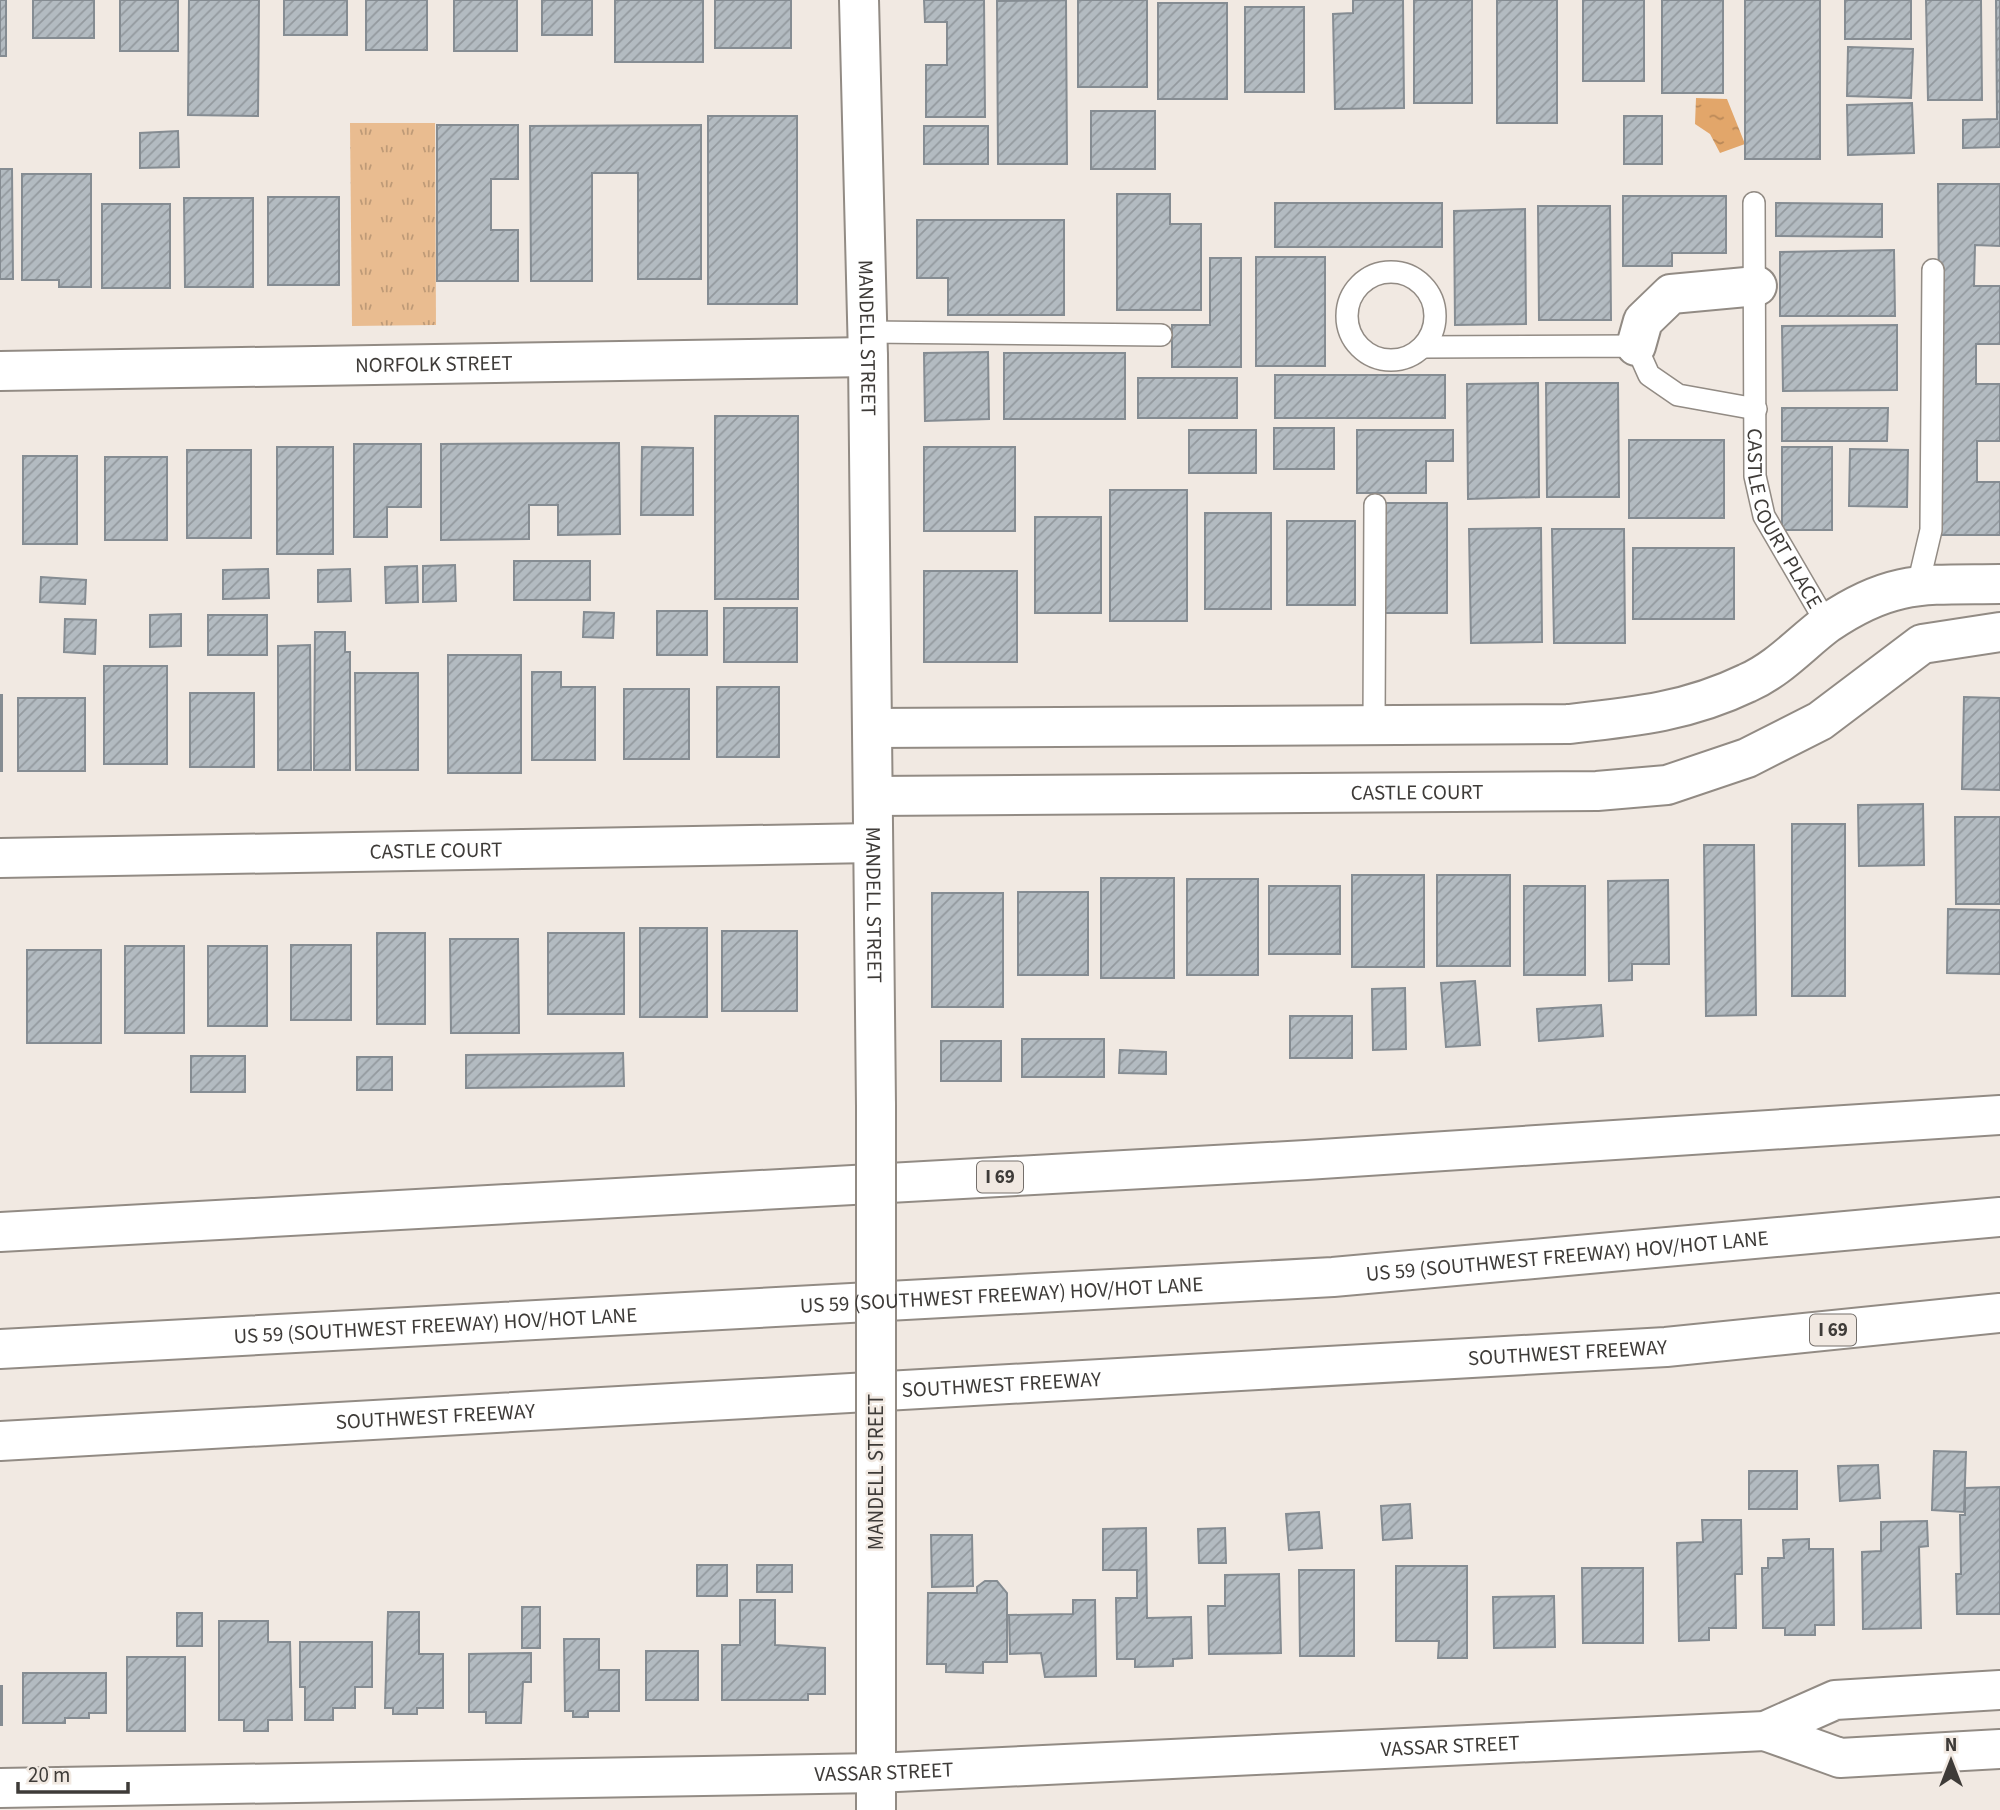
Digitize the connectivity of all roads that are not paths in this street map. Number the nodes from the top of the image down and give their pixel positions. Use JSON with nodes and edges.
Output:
{"nodes":[{"id":1,"x":859,"y":0,"type":"edge"},
{"id":2,"x":1754,"y":203,"type":"dead end"},
{"id":3,"x":1933,"y":270,"type":"dead end"},
{"id":4,"x":1757,"y":286,"type":"junction"},
{"id":5,"x":1161,"y":335,"type":"dead end"},
{"id":6,"x":868,"y":345,"type":"junction"},
{"id":7,"x":1636,"y":346,"type":"junction"},
{"id":8,"x":1423,"y":347,"type":"junction"},
{"id":9,"x":0,"y":371,"type":"edge"},
{"id":10,"x":1756,"y":409,"type":"junction"},
{"id":11,"x":1375,"y":505,"type":"dead end"},
{"id":12,"x":2000,"y":584,"type":"edge"},
{"id":13,"x":1918,"y":585,"type":"junction"},
{"id":14,"x":1827,"y":624,"type":"junction"},
{"id":15,"x":2000,"y":632,"type":"edge"},
{"id":16,"x":1922,"y":644,"type":"junction"},
{"id":17,"x":1374,"y":727,"type":"junction"},
{"id":18,"x":872,"y":728,"type":"junction"},
{"id":19,"x":873,"y":796,"type":"junction"},
{"id":20,"x":873,"y":844,"type":"junction"},
{"id":21,"x":0,"y":858,"type":"edge"},
{"id":22,"x":2000,"y":1115,"type":"edge"},
{"id":23,"x":2000,"y":1217,"type":"edge"},
{"id":24,"x":0,"y":1233,"type":"edge"},
{"id":25,"x":2000,"y":1313,"type":"edge"},
{"id":26,"x":0,"y":1349,"type":"edge"},
{"id":27,"x":0,"y":1441,"type":"edge"},
{"id":28,"x":2000,"y":1690,"type":"edge"},
{"id":29,"x":1765,"y":1731,"type":"junction"},
{"id":30,"x":2000,"y":1749,"type":"edge"},
{"id":31,"x":0,"y":1788,"type":"edge"},
{"id":32,"x":876,"y":1791,"type":"edge"}],
"edges":[{"from":1,"to":6,"type":"main road","name":"MANDELL STREET"},
{"from":2,"to":4,"type":"lane","name":"CASTLE COURT PLACE"},
{"from":3,"to":13,"type":"lane"},
{"from":4,"to":7,"type":"main road"},
{"from":4,"to":10,"type":"lane","name":"CASTLE COURT PLACE"},
{"from":5,"to":6,"type":"lane"},
{"from":6,"to":9,"type":"main road","name":"NORFOLK STREET"},
{"from":6,"to":18,"type":"main road","name":"MANDELL STREET"},
{"from":7,"to":8,"type":"lane"},
{"from":7,"to":10,"type":"lane","name":"CASTLE COURT PLACE"},
{"from":8,"to":8,"type":"lane"},
{"from":10,"to":14,"type":"lane","name":"CASTLE COURT PLACE"},
{"from":11,"to":17,"type":"lane"},
{"from":12,"to":13,"type":"main road"},
{"from":13,"to":14,"type":"main road"},
{"from":13,"to":16,"type":"main road"},
{"from":14,"to":17,"type":"main road"},
{"from":15,"to":16,"type":"main road","name":"CASTLE COURT"},
{"from":16,"to":19,"type":"main road","name":"CASTLE COURT"},
{"from":17,"to":18,"type":"main road"},
{"from":18,"to":19,"type":"main road","name":"MANDELL STREET"},
{"from":19,"to":20,"type":"main road","name":"MANDELL STREET"},
{"from":20,"to":21,"type":"main road","name":"CASTLE COURT"},
{"from":20,"to":32,"type":"main road","name":"MANDELL STREET","bridge":true},
{"from":22,"to":24,"type":"main road","number":"I 69"},
{"from":23,"to":26,"type":"main road","name":"US 59 (SOUTHWEST FREEWAY) HOV/HOT LANE"},
{"from":25,"to":27,"type":"main road","name":"SOUTHWEST FREEWAY","number":"I 69"},
{"from":28,"to":29,"type":"main road","name":"VASSAR STREET"},
{"from":29,"to":30,"type":"main road","name":"VASSAR STREET"},
{"from":29,"to":32,"type":"main road","name":"VASSAR STREET"},
{"from":31,"to":32,"type":"main road","name":"VASSAR STREET"}]}
